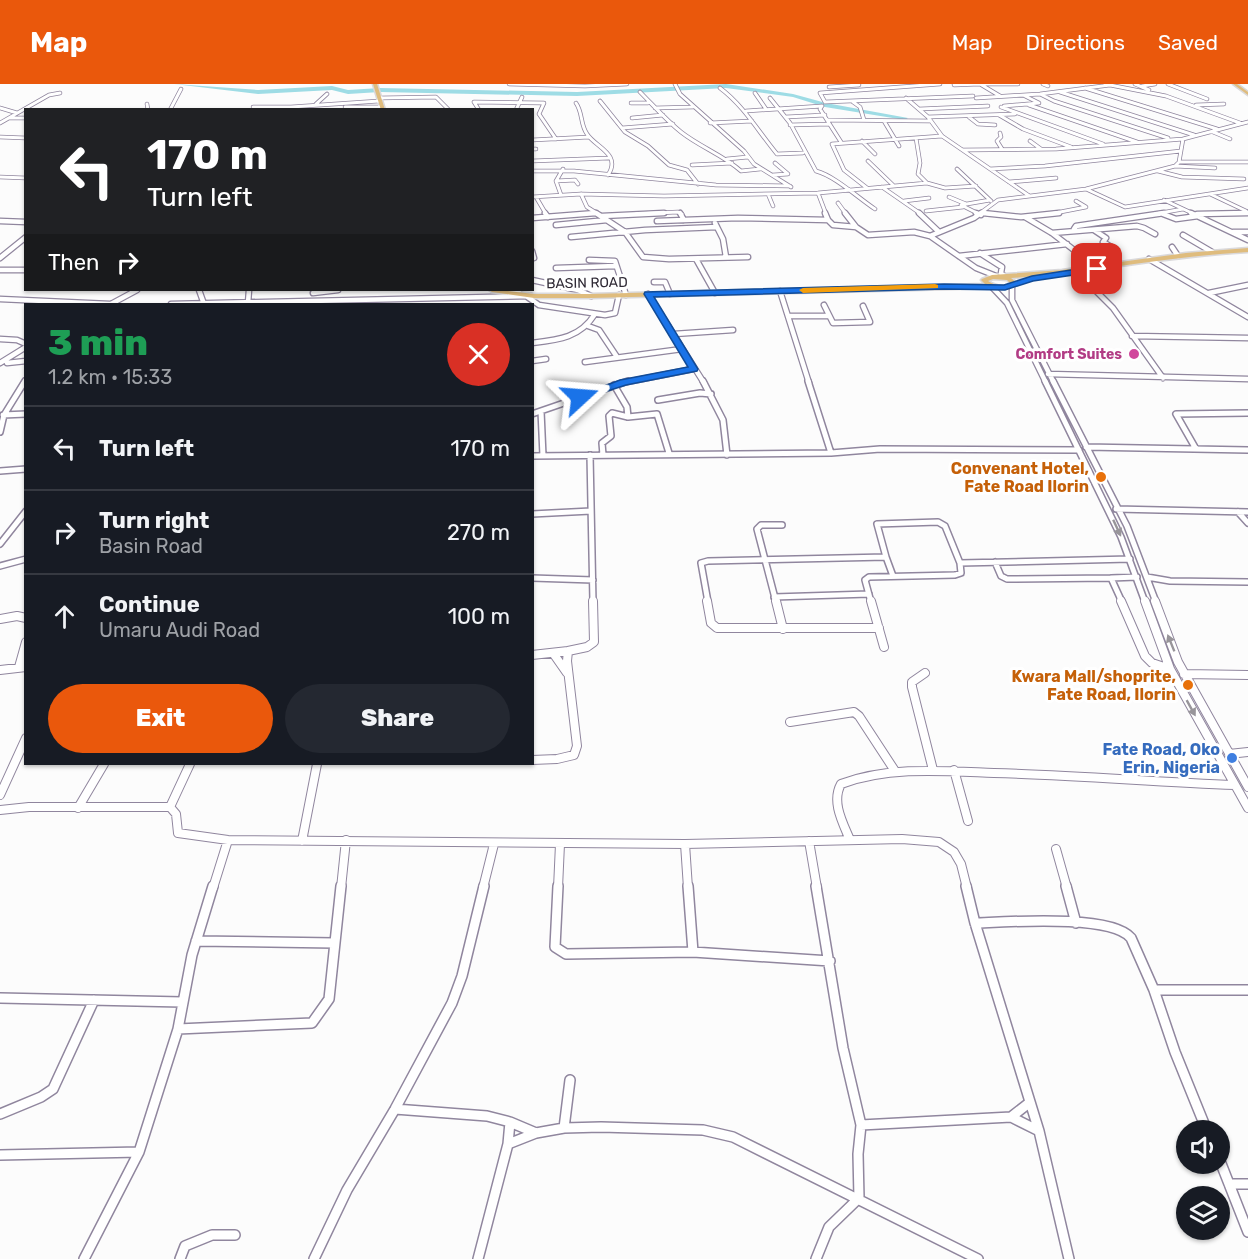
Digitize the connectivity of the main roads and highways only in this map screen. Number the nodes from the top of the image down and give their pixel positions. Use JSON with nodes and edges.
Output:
{"nodes":[{"id":1,"x":1235,"y":84,"type":"edge"},
{"id":2,"x":1240,"y":84,"type":"edge"},
{"id":3,"x":376,"y":86,"type":"edge"},
{"id":4,"x":1248,"y":93,"type":"edge"},
{"id":5,"x":382,"y":108,"type":"edge"},
{"id":6,"x":1248,"y":251,"type":"edge"},
{"id":7,"x":1151,"y":260,"type":"junction"},
{"id":8,"x":1000,"y":276,"type":"junction"},
{"id":9,"x":985,"y":279,"type":"junction"},
{"id":10,"x":1013,"y":285,"type":"junction"},
{"id":11,"x":944,"y":286,"type":"junction"},
{"id":12,"x":991,"y":286,"type":"junction"},
{"id":13,"x":980,"y":287,"type":"junction"},
{"id":14,"x":498,"y":291,"type":"edge"},
{"id":15,"x":1001,"y":295,"type":"road end"}],
"edges":[{"from":1,"to":4,"type":"main road"},
{"from":2,"to":4,"type":"main road"},
{"from":3,"to":5,"type":"main road"},
{"from":6,"to":7,"type":"main road"},
{"from":6,"to":7,"type":"main road"},
{"from":7,"to":8,"type":"main road"},
{"from":7,"to":10,"type":"main road"},
{"from":8,"to":9,"type":"main road"},
{"from":8,"to":10,"type":"main road"},
{"from":9,"to":11,"type":"main road"},
{"from":9,"to":12,"type":"main road"},
{"from":10,"to":12,"type":"main road"},
{"from":11,"to":13,"type":"main road"},
{"from":11,"to":14,"type":"main road","name":"BASIN ROAD"},
{"from":12,"to":13,"type":"main road"},
{"from":13,"to":15,"type":"main road"}]}
